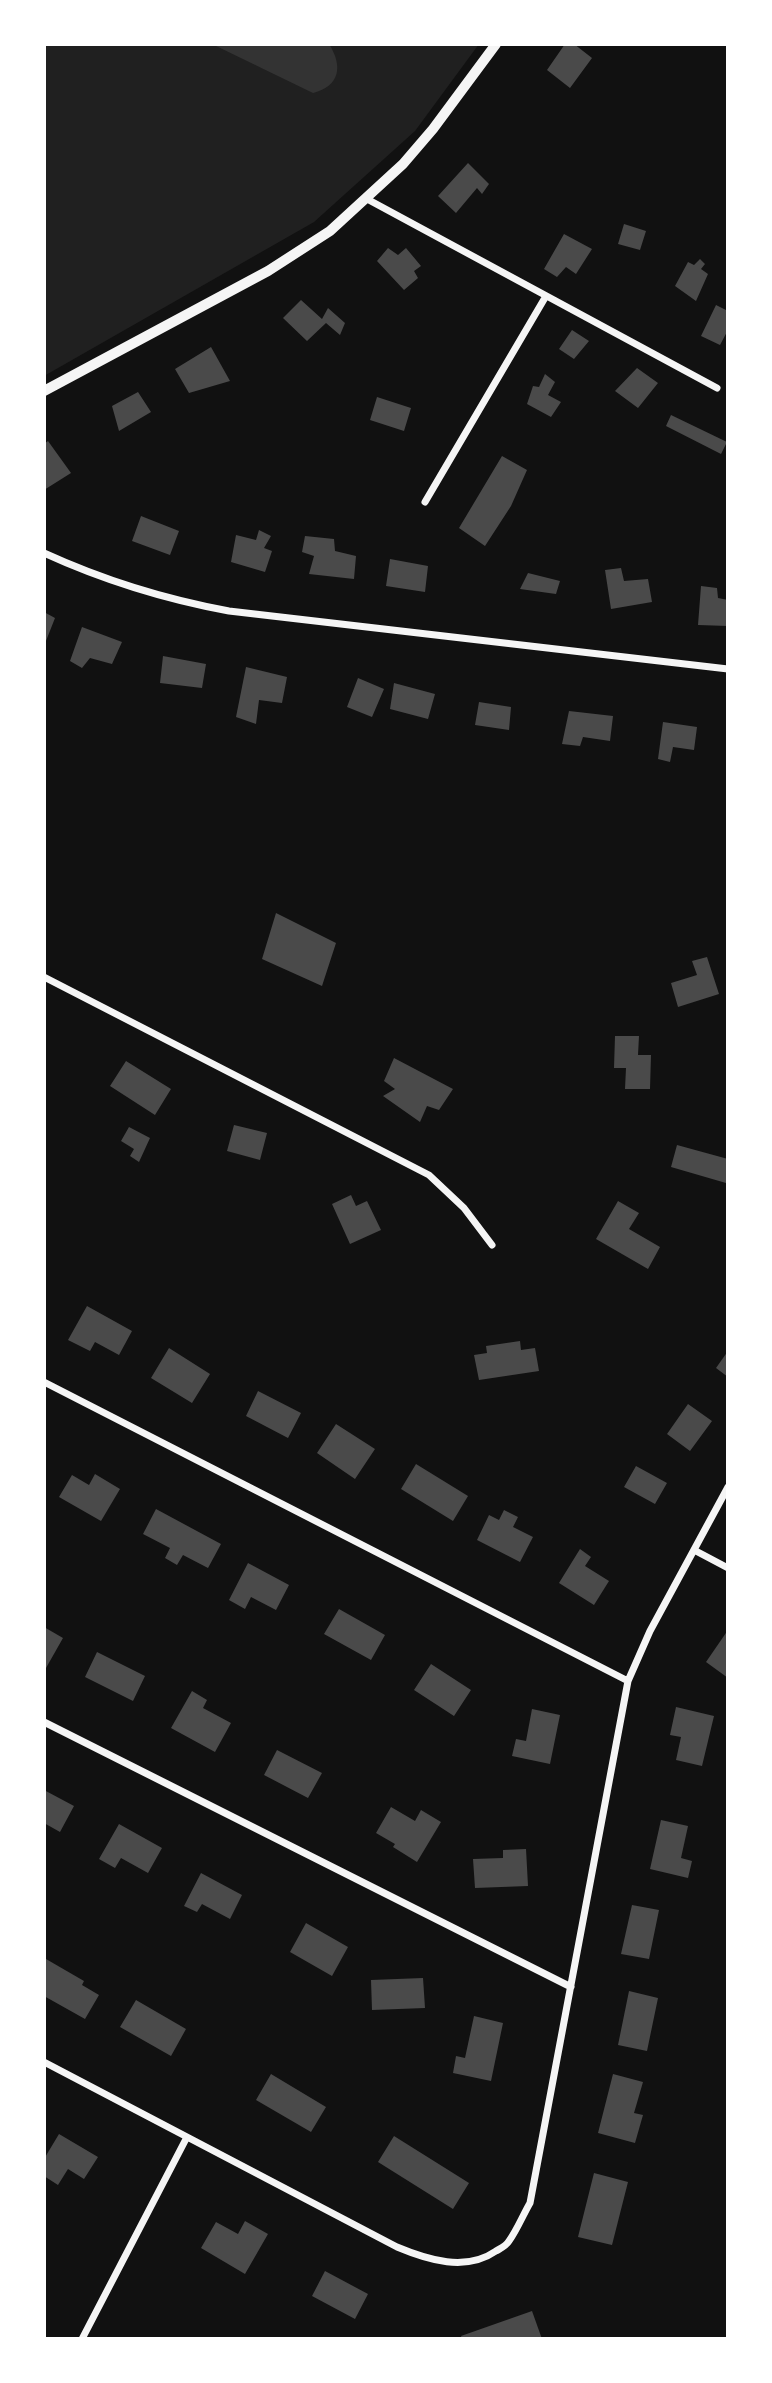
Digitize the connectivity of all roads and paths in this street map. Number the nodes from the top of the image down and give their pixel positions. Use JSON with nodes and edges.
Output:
{"nodes":[{"id":1,"x":496,"y":44,"type":"edge"},
{"id":2,"x":367,"y":199,"type":"junction"},
{"id":3,"x":546,"y":296,"type":"junction"},
{"id":4,"x":717,"y":387,"type":"dead end"},
{"id":5,"x":44,"y":391,"type":"edge"},
{"id":6,"x":425,"y":502,"type":"dead end"},
{"id":7,"x":44,"y":552,"type":"edge"},
{"id":8,"x":728,"y":669,"type":"edge"},
{"id":9,"x":44,"y":977,"type":"edge"},
{"id":10,"x":492,"y":1245,"type":"dead end"},
{"id":11,"x":44,"y":1382,"type":"edge"},
{"id":12,"x":728,"y":1487,"type":"edge"},
{"id":13,"x":694,"y":1550,"type":"junction"},
{"id":14,"x":728,"y":1568,"type":"edge"},
{"id":15,"x":628,"y":1681,"type":"junction"},
{"id":16,"x":44,"y":1723,"type":"edge"},
{"id":17,"x":571,"y":1987,"type":"junction"},
{"id":18,"x":44,"y":2062,"type":"edge"},
{"id":19,"x":187,"y":2137,"type":"junction"},
{"id":20,"x":82,"y":2339,"type":"edge"}],
"edges":[{"from":1,"to":2,"type":"street"},
{"from":2,"to":3,"type":"street"},
{"from":2,"to":5,"type":"street"},
{"from":3,"to":4,"type":"street"},
{"from":3,"to":6,"type":"street"},
{"from":7,"to":8,"type":"street"},
{"from":9,"to":10,"type":"street"},
{"from":11,"to":15,"type":"street"},
{"from":12,"to":13,"type":"street"},
{"from":13,"to":14,"type":"street"},
{"from":13,"to":15,"type":"street"},
{"from":15,"to":17,"type":"street"},
{"from":16,"to":17,"type":"street"},
{"from":17,"to":19,"type":"street"},
{"from":18,"to":19,"type":"street"},
{"from":19,"to":20,"type":"street"}]}
